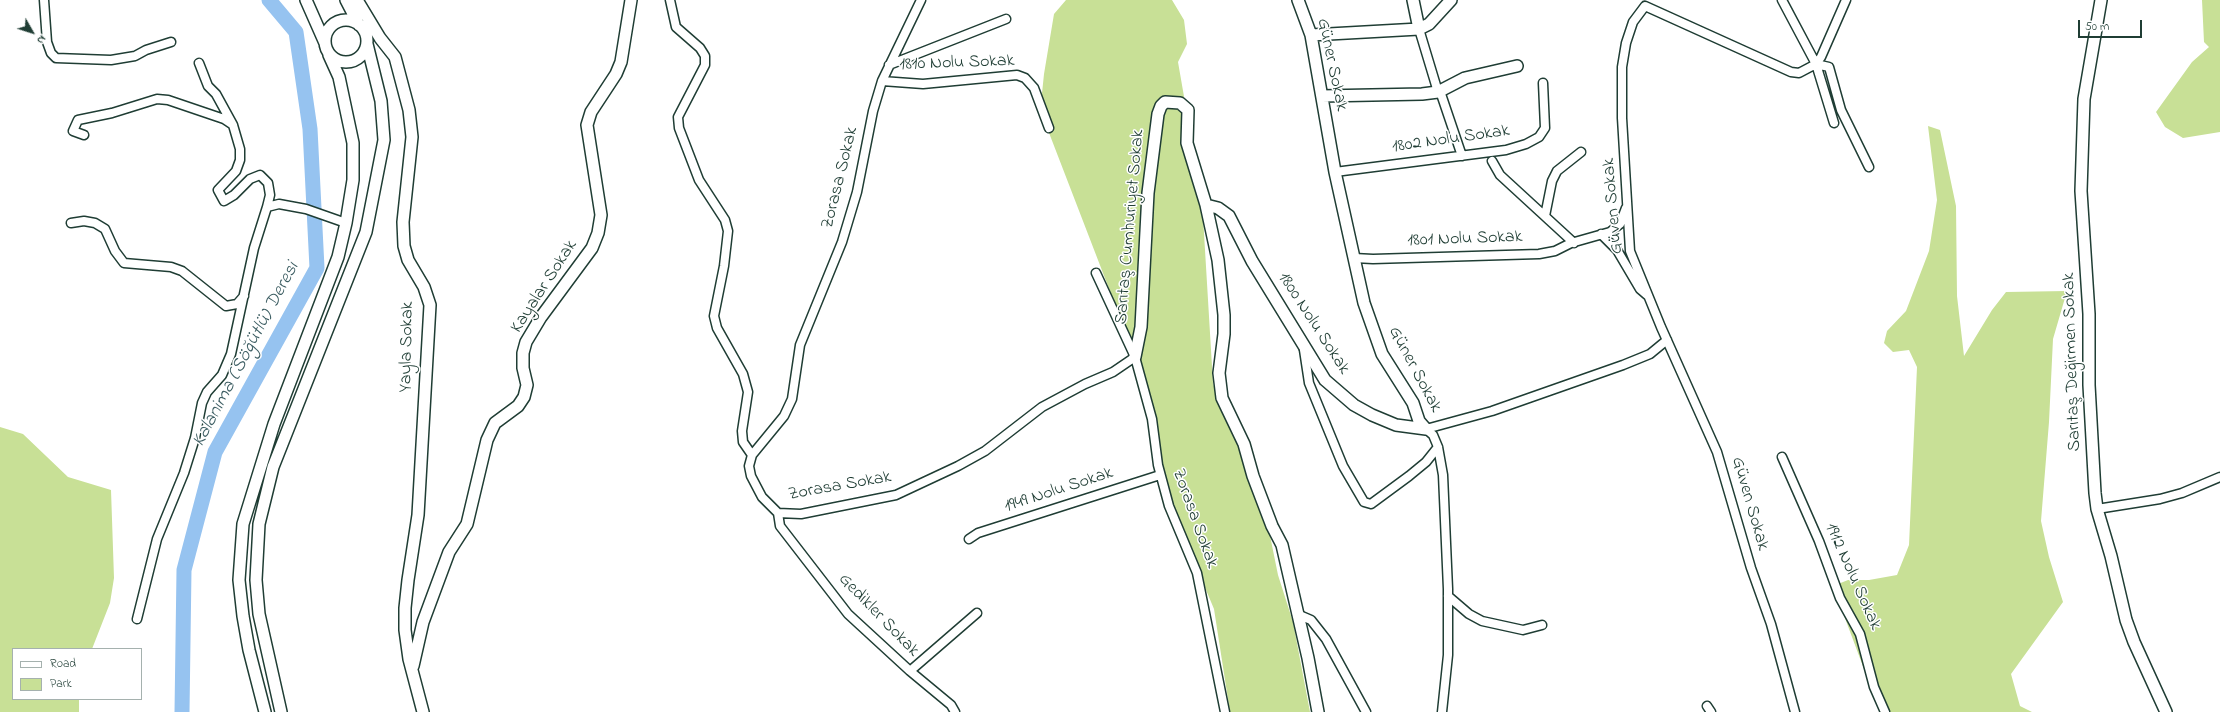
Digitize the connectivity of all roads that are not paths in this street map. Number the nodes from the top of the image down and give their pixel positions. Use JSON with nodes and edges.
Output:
{"nodes":[{"id":1,"x":44,"y":0,"type":"edge"},
{"id":2,"x":306,"y":0,"type":"edge"},
{"id":3,"x":346,"y":0,"type":"edge"},
{"id":4,"x":357,"y":0,"type":"edge"},
{"id":5,"x":631,"y":0,"type":"edge"},
{"id":6,"x":670,"y":0,"type":"edge"},
{"id":7,"x":921,"y":0,"type":"edge"},
{"id":8,"x":1298,"y":0,"type":"edge"},
{"id":9,"x":1413,"y":0,"type":"edge"},
{"id":10,"x":1451,"y":0,"type":"edge"},
{"id":11,"x":1782,"y":0,"type":"edge"},
{"id":12,"x":1846,"y":0,"type":"edge"},
{"id":13,"x":2101,"y":0,"type":"edge"},
{"id":14,"x":1645,"y":3,"type":"edge"},
{"id":15,"x":1006,"y":19,"type":"dead end"},
{"id":16,"x":359,"y":25,"type":"junction"},
{"id":17,"x":1419,"y":29,"type":"junction"},
{"id":18,"x":1310,"y":35,"type":"junction"},
{"id":19,"x":171,"y":42,"type":"dead end"},
{"id":20,"x":324,"y":43,"type":"junction"},
{"id":21,"x":367,"y":44,"type":"junction"},
{"id":22,"x":329,"y":55,"type":"junction"},
{"id":23,"x":200,"y":63,"type":"dead end"},
{"id":24,"x":1816,"y":64,"type":"junction"},
{"id":25,"x":890,"y":65,"type":"junction"},
{"id":26,"x":1517,"y":66,"type":"dead end"},
{"id":27,"x":882,"y":81,"type":"junction"},
{"id":28,"x":1543,"y":83,"type":"dead end"},
{"id":29,"x":1439,"y":91,"type":"junction"},
{"id":30,"x":1322,"y":96,"type":"junction"},
{"id":31,"x":1834,"y":123,"type":"dead end"},
{"id":32,"x":233,"y":125,"type":"junction"},
{"id":33,"x":1049,"y":128,"type":"dead end"},
{"id":34,"x":84,"y":135,"type":"dead end"},
{"id":35,"x":1581,"y":152,"type":"dead end"},
{"id":36,"x":1462,"y":156,"type":"junction"},
{"id":37,"x":1492,"y":161,"type":"dead end"},
{"id":38,"x":1869,"y":167,"type":"dead end"},
{"id":39,"x":1335,"y":172,"type":"junction"},
{"id":40,"x":1627,"y":202,"type":"junction"},
{"id":41,"x":1206,"y":205,"type":"junction"},
{"id":42,"x":267,"y":207,"type":"junction"},
{"id":43,"x":1545,"y":216,"type":"junction"},
{"id":44,"x":71,"y":223,"type":"dead end"},
{"id":45,"x":346,"y":223,"type":"junction"},
{"id":46,"x":1600,"y":234,"type":"junction"},
{"id":47,"x":1574,"y":243,"type":"junction"},
{"id":48,"x":1354,"y":258,"type":"junction"},
{"id":49,"x":1096,"y":273,"type":"dead end"},
{"id":50,"x":245,"y":295,"type":"junction"},
{"id":51,"x":1647,"y":295,"type":"junction"},
{"id":52,"x":1667,"y":340,"type":"junction"},
{"id":53,"x":1304,"y":348,"type":"junction"},
{"id":54,"x":1135,"y":357,"type":"junction"},
{"id":55,"x":1426,"y":428,"type":"junction"},
{"id":56,"x":1438,"y":447,"type":"junction"},
{"id":57,"x":752,"y":455,"type":"junction"},
{"id":58,"x":1782,"y":457,"type":"dead end"},
{"id":59,"x":1160,"y":475,"type":"junction"},
{"id":60,"x":2220,"y":477,"type":"edge"},
{"id":61,"x":2097,"y":509,"type":"junction"},
{"id":62,"x":778,"y":513,"type":"junction"},
{"id":63,"x":969,"y":539,"type":"dead end"},
{"id":64,"x":1448,"y":596,"type":"junction"},
{"id":65,"x":977,"y":613,"type":"dead end"},
{"id":66,"x":1298,"y":614,"type":"junction"},
{"id":67,"x":137,"y":619,"type":"dead end"},
{"id":68,"x":1542,"y":625,"type":"dead end"},
{"id":69,"x":412,"y":670,"type":"junction"},
{"id":70,"x":910,"y":671,"type":"junction"},
{"id":71,"x":265,"y":712,"type":"edge"},
{"id":72,"x":281,"y":712,"type":"edge"},
{"id":73,"x":423,"y":712,"type":"edge"},
{"id":74,"x":955,"y":712,"type":"edge"},
{"id":75,"x":1225,"y":712,"type":"edge"},
{"id":76,"x":1318,"y":712,"type":"edge"},
{"id":77,"x":1366,"y":712,"type":"edge"},
{"id":78,"x":1442,"y":712,"type":"edge"},
{"id":79,"x":1795,"y":712,"type":"edge"},
{"id":80,"x":1885,"y":712,"type":"edge"},
{"id":81,"x":2166,"y":712,"type":"edge"}],
"edges":[{"from":1,"to":19,"type":"street"},
{"from":2,"to":20,"type":"street"},
{"from":3,"to":16,"type":"street"},
{"from":4,"to":69,"type":"street","name":"Yayla Sokak"},
{"from":5,"to":69,"type":"street","name":"Kayalar Sokak"},
{"from":6,"to":57,"type":"street"},
{"from":7,"to":25,"type":"street","name":"Zorasa Sokak"},
{"from":8,"to":18,"type":"street","name":"Güner Sokak"},
{"from":9,"to":17,"type":"street"},
{"from":10,"to":17,"type":"street"},
{"from":11,"to":24,"type":"street"},
{"from":12,"to":24,"type":"street"},
{"from":13,"to":61,"type":"street","name":"Sarıtaş Değirmen Sokak"},
{"from":14,"to":24,"type":"street","name":"Güven Sokak"},
{"from":14,"to":40,"type":"street","name":"Güven Sokak"},
{"from":15,"to":25,"type":"street"},
{"from":16,"to":20,"type":"street"},
{"from":16,"to":21,"type":"street"},
{"from":17,"to":18,"type":"street"},
{"from":17,"to":29,"type":"street"},
{"from":18,"to":30,"type":"street","name":"Güner Sokak"},
{"from":20,"to":22,"type":"street"},
{"from":21,"to":22,"type":"street"},
{"from":21,"to":72,"type":"street"},
{"from":22,"to":45,"type":"street"},
{"from":23,"to":32,"type":"street"},
{"from":24,"to":31,"type":"street"},
{"from":24,"to":38,"type":"street"},
{"from":25,"to":27,"type":"street","name":"Zorasa Sokak"},
{"from":26,"to":29,"type":"street"},
{"from":27,"to":33,"type":"street","name":"1810 Nolu Sokak"},
{"from":27,"to":57,"type":"street","name":"Zorasa Sokak"},
{"from":28,"to":36,"type":"street","name":"1802 Nolu Sokak"},
{"from":29,"to":30,"type":"street"},
{"from":29,"to":36,"type":"street"},
{"from":30,"to":39,"type":"street","name":"Güner Sokak"},
{"from":32,"to":34,"type":"street"},
{"from":32,"to":42,"type":"street"},
{"from":35,"to":43,"type":"street","name":"1801 Nolu Sokak"},
{"from":36,"to":39,"type":"street","name":"1802 Nolu Sokak"},
{"from":37,"to":43,"type":"street","name":"1801 Nolu Sokak"},
{"from":39,"to":48,"type":"street","name":"Güner Sokak"},
{"from":40,"to":46,"type":"street","name":"1801 Nolu Sokak"},
{"from":40,"to":51,"type":"street","name":"Güven Sokak"},
{"from":41,"to":53,"type":"street","name":"1800 Nolu Sokak"},
{"from":41,"to":54,"type":"street","name":"Sarıtaş Cumhuriyet Sokak"},
{"from":41,"to":66,"type":"street","name":"Sarıtaş Cumhuriyet Sokak"},
{"from":42,"to":45,"type":"street"},
{"from":42,"to":50,"type":"street"},
{"from":43,"to":47,"type":"street","name":"1801 Nolu Sokak"},
{"from":44,"to":50,"type":"street"},
{"from":45,"to":71,"type":"street"},
{"from":46,"to":47,"type":"street","name":"1801 Nolu Sokak"},
{"from":46,"to":51,"type":"street"},
{"from":47,"to":48,"type":"street","name":"1801 Nolu Sokak"},
{"from":48,"to":55,"type":"street","name":"Güner Sokak"},
{"from":49,"to":54,"type":"street"},
{"from":50,"to":67,"type":"street"},
{"from":51,"to":52,"type":"street","name":"Güven Sokak"},
{"from":52,"to":55,"type":"street","name":"1800 Nolu Sokak"},
{"from":52,"to":79,"type":"street","name":"Güven Sokak"},
{"from":53,"to":55,"type":"street","name":"1800 Nolu Sokak"},
{"from":53,"to":56,"type":"street"},
{"from":54,"to":59,"type":"street","name":"Zorasa Sokak"},
{"from":54,"to":62,"type":"street","name":"Zorasa Sokak"},
{"from":55,"to":56,"type":"street","name":"Güner Sokak"},
{"from":56,"to":64,"type":"street","name":"Güner Sokak"},
{"from":57,"to":62,"type":"street","name":"Zorasa Sokak"},
{"from":58,"to":80,"type":"street","name":"1912 Nolu Sokak"},
{"from":59,"to":63,"type":"street","name":"1949 Nolu Sokak"},
{"from":59,"to":75,"type":"street","name":"Zorasa Sokak"},
{"from":60,"to":61,"type":"street"},
{"from":61,"to":81,"type":"street","name":"Sarıtaş Değirmen Sokak"},
{"from":62,"to":70,"type":"street","name":"Gedikler Sokak"},
{"from":64,"to":68,"type":"street"},
{"from":64,"to":78,"type":"street","name":"Güner Sokak"},
{"from":65,"to":70,"type":"street"},
{"from":66,"to":76,"type":"street","name":"Sarıtaş Cumhuriyet Sokak"},
{"from":66,"to":77,"type":"street"},
{"from":69,"to":73,"type":"street","name":"Yayla Sokak"},
{"from":70,"to":74,"type":"street","name":"Gedikler Sokak"}]}
